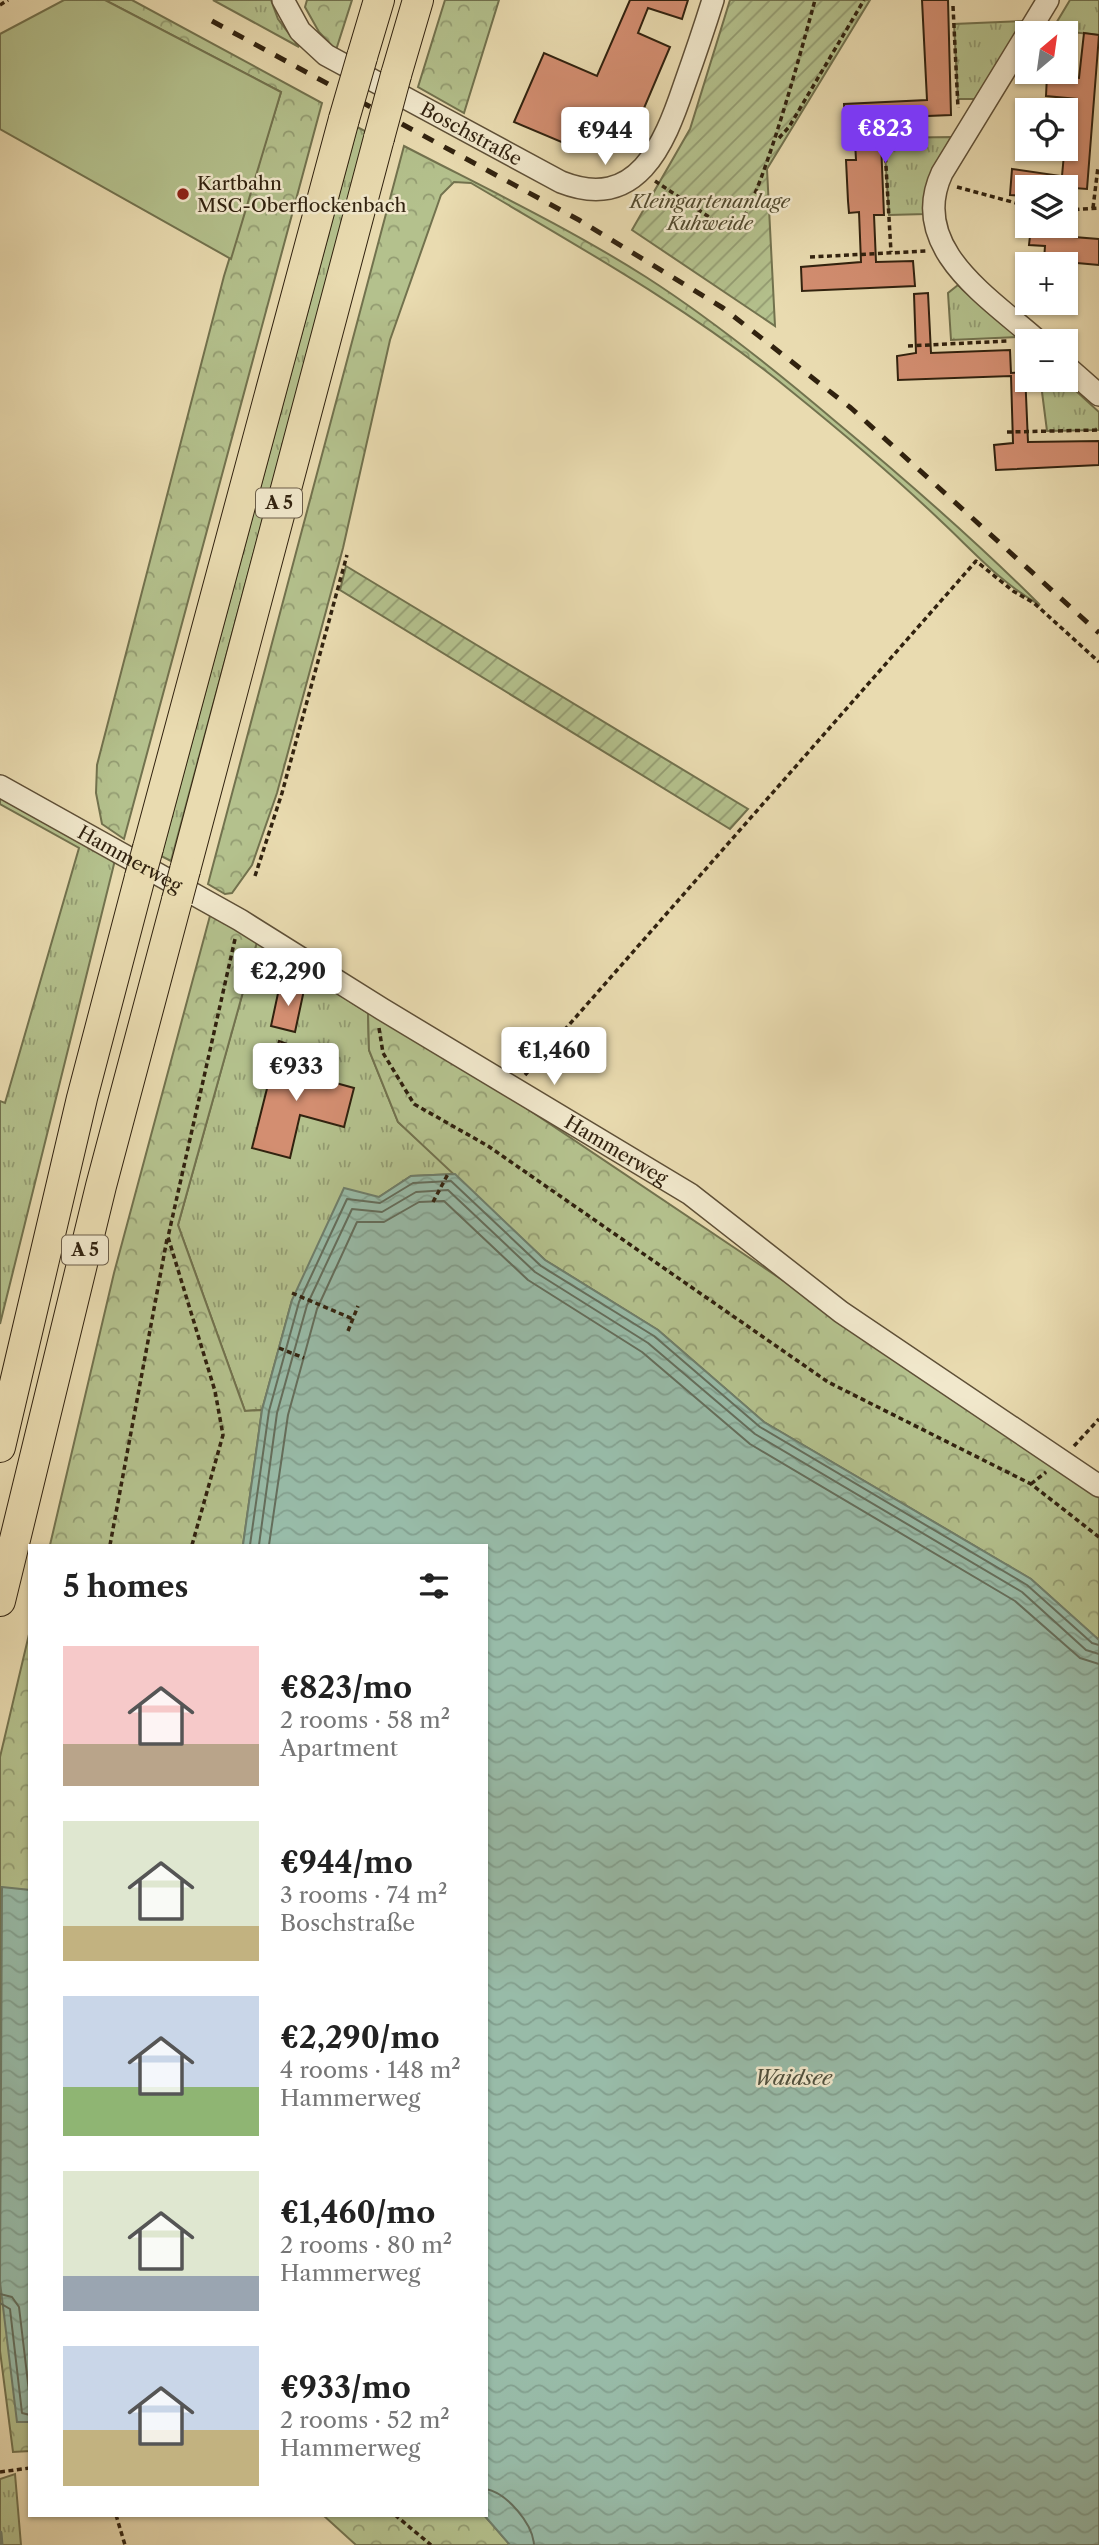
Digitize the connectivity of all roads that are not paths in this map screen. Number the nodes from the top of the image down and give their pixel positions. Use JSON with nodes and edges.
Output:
{"nodes":[{"id":1,"x":283,"y":0,"type":"edge"},
{"id":2,"x":379,"y":0,"type":"edge"},
{"id":3,"x":418,"y":0,"type":"edge"},
{"id":4,"x":713,"y":0,"type":"edge"},
{"id":5,"x":1048,"y":0,"type":"edge"},
{"id":6,"x":1036,"y":21,"type":"edge"},
{"id":7,"x":1015,"y":55,"type":"edge"},
{"id":8,"x":1025,"y":329,"type":"edge"},
{"id":9,"x":1078,"y":377,"type":"edge"},
{"id":10,"x":1099,"y":395,"type":"edge"},
{"id":11,"x":0,"y":786,"type":"edge"},
{"id":12,"x":0,"y":1447,"type":"edge"},
{"id":13,"x":1099,"y":1486,"type":"edge"},
{"id":14,"x":0,"y":1601,"type":"edge"}],
"edges":[{"from":1,"to":4,"type":"street","name":"Boschstraße"},
{"from":2,"to":12,"type":"highway","number":"A 5","bridge":true},
{"from":3,"to":14,"type":"highway","number":"A 5","bridge":true},
{"from":5,"to":6,"type":"street"},
{"from":7,"to":8,"type":"street"},
{"from":9,"to":10,"type":"street"},
{"from":11,"to":13,"type":"street","name":"Hammerweg"}]}
